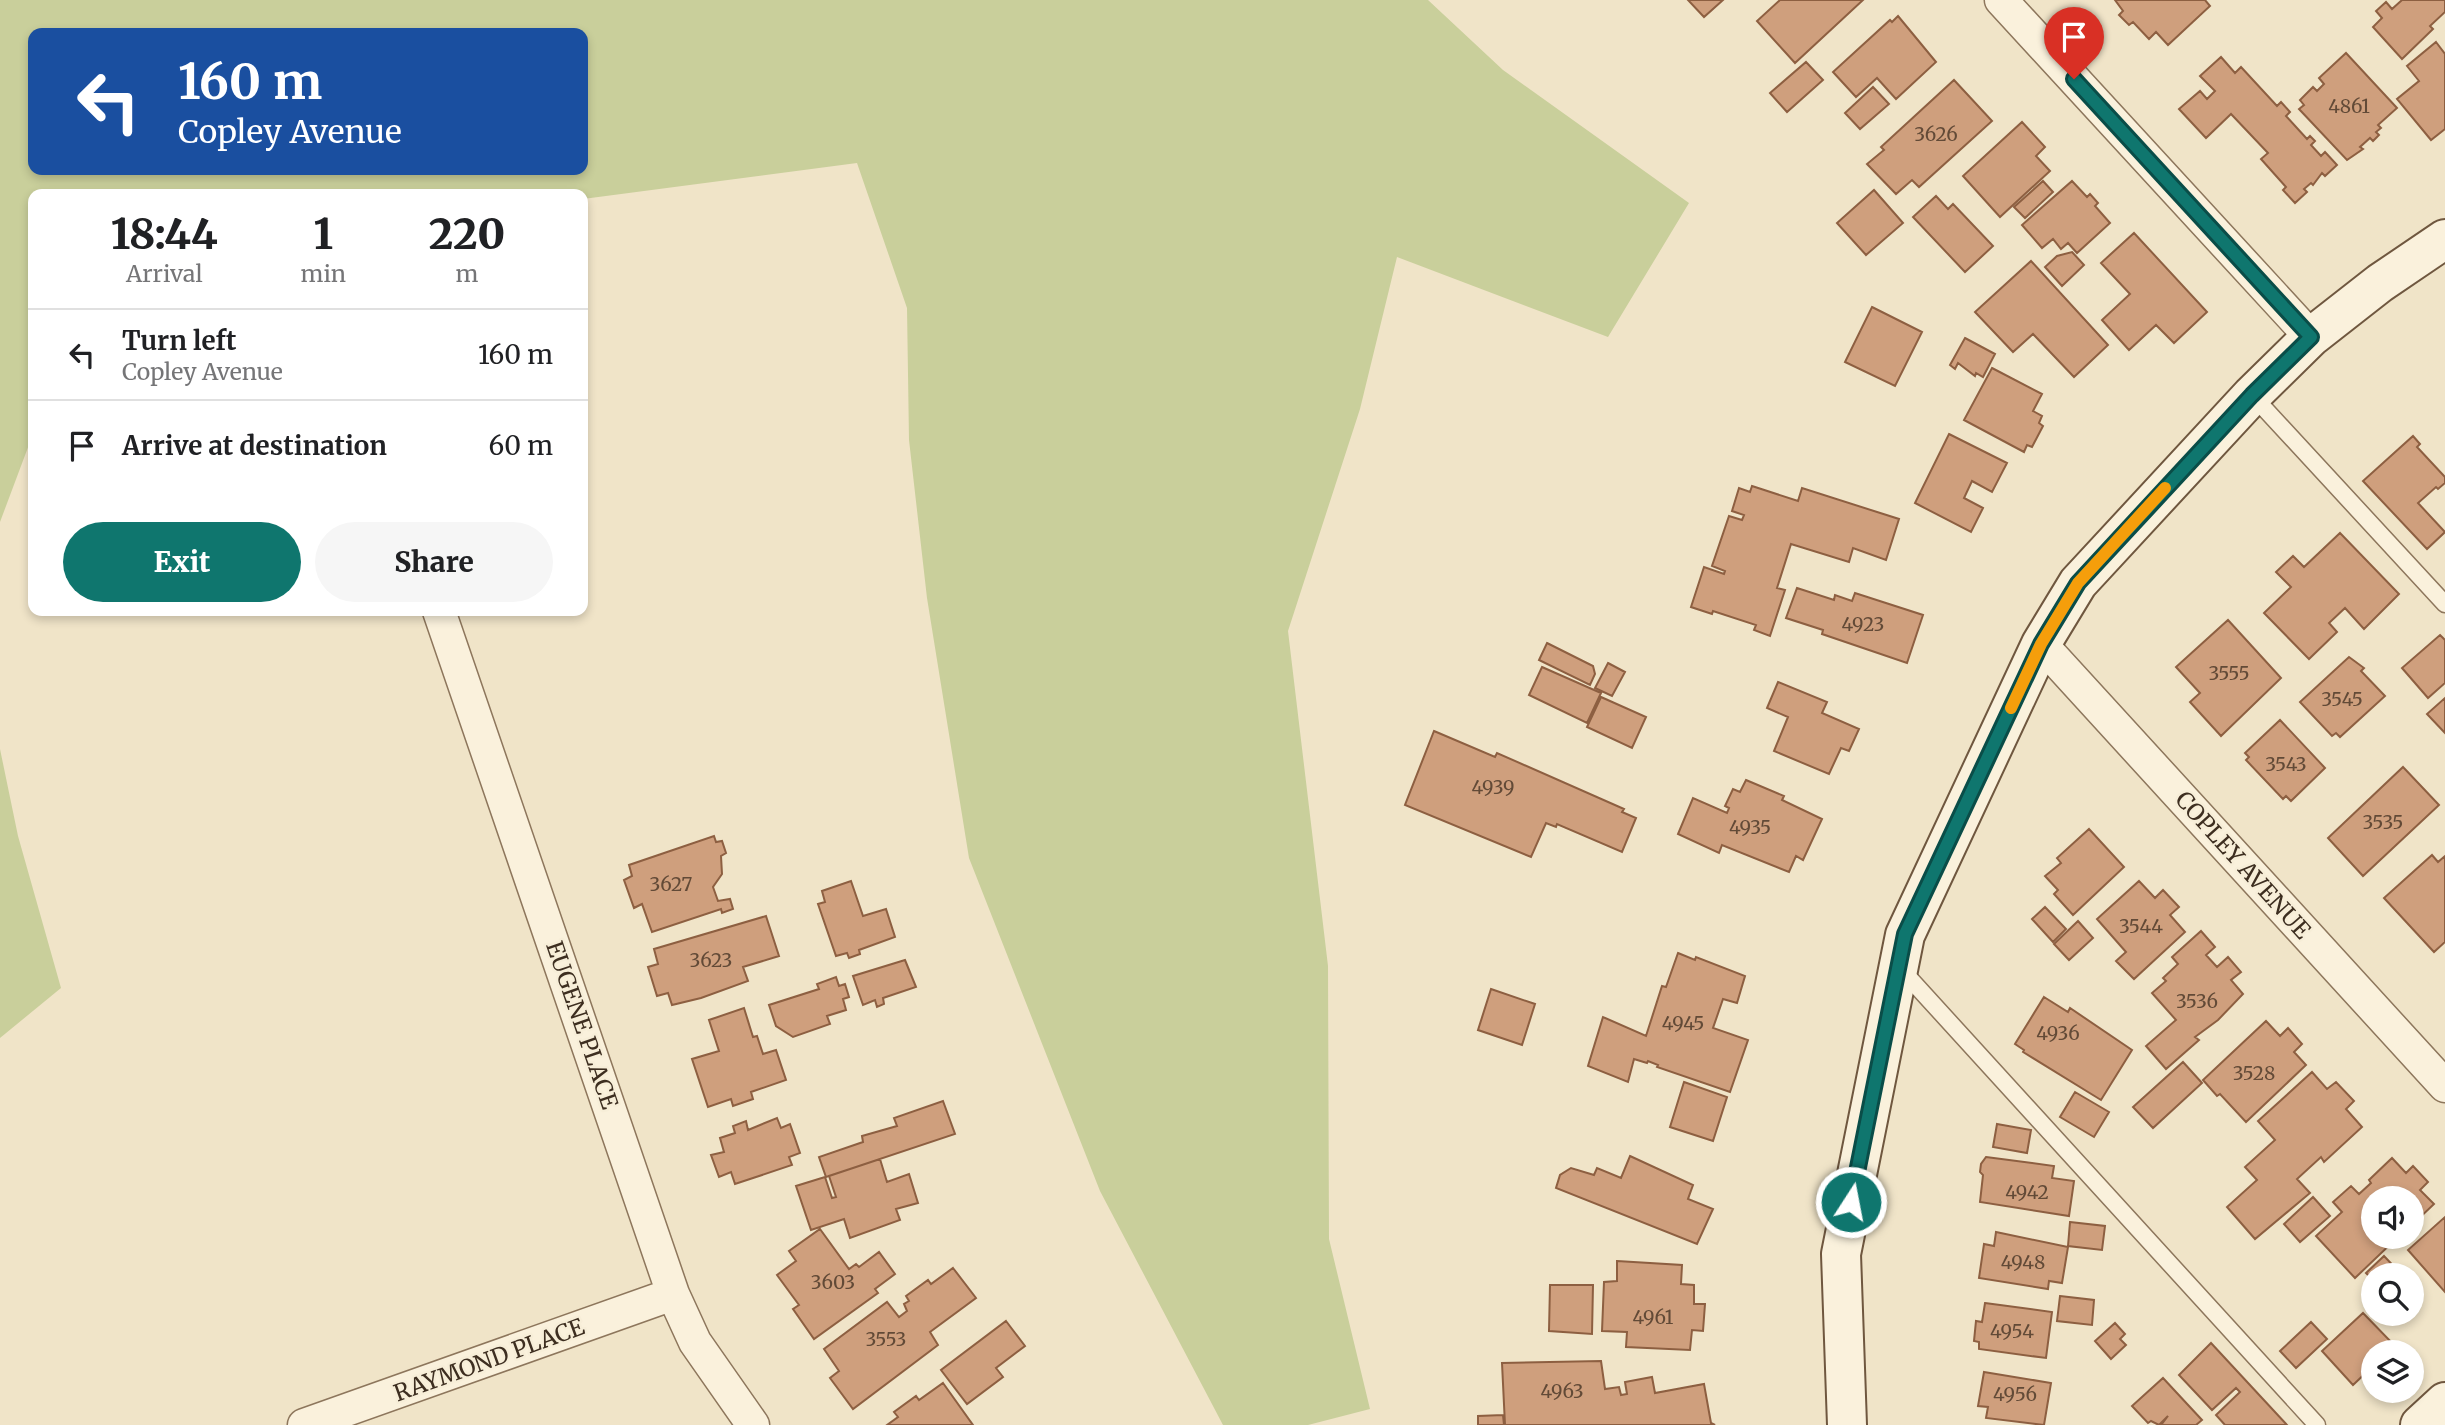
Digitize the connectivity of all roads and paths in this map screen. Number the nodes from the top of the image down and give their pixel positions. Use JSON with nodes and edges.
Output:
{"nodes":[{"id":1,"x":2001,"y":0,"type":"edge"},
{"id":2,"x":2445,"y":239,"type":"edge"},
{"id":3,"x":2311,"y":337,"type":"junction"},
{"id":4,"x":2252,"y":395,"type":"junction"},
{"id":5,"x":2445,"y":604,"type":"edge"},
{"id":6,"x":441,"y":616,"type":"edge"},
{"id":7,"x":2041,"y":644,"type":"junction"},
{"id":8,"x":1898,"y":966,"type":"junction"},
{"id":9,"x":2445,"y":1086,"type":"edge"},
{"id":10,"x":673,"y":1294,"type":"junction"},
{"id":11,"x":2445,"y":1402,"type":"edge"},
{"id":12,"x":304,"y":1425,"type":"edge"},
{"id":13,"x":753,"y":1425,"type":"edge"},
{"id":14,"x":1847,"y":1425,"type":"edge"},
{"id":15,"x":2317,"y":1425,"type":"edge"},
{"id":16,"x":2420,"y":1425,"type":"edge"}],
"edges":[{"from":1,"to":3,"type":"street"},
{"from":2,"to":3,"type":"street"},
{"from":3,"to":4,"type":"street"},
{"from":4,"to":5,"type":"lane"},
{"from":4,"to":7,"type":"street"},
{"from":6,"to":10,"type":"street","name":"EUGENE PLACE"},
{"from":7,"to":8,"type":"street"},
{"from":7,"to":9,"type":"street","name":"COPLEY AVENUE"},
{"from":8,"to":14,"type":"street"},
{"from":8,"to":15,"type":"lane"},
{"from":10,"to":12,"type":"street","name":"RAYMOND PLACE"},
{"from":10,"to":13,"type":"street","name":"EUGENE PLACE"},
{"from":11,"to":16,"type":"street"}]}
